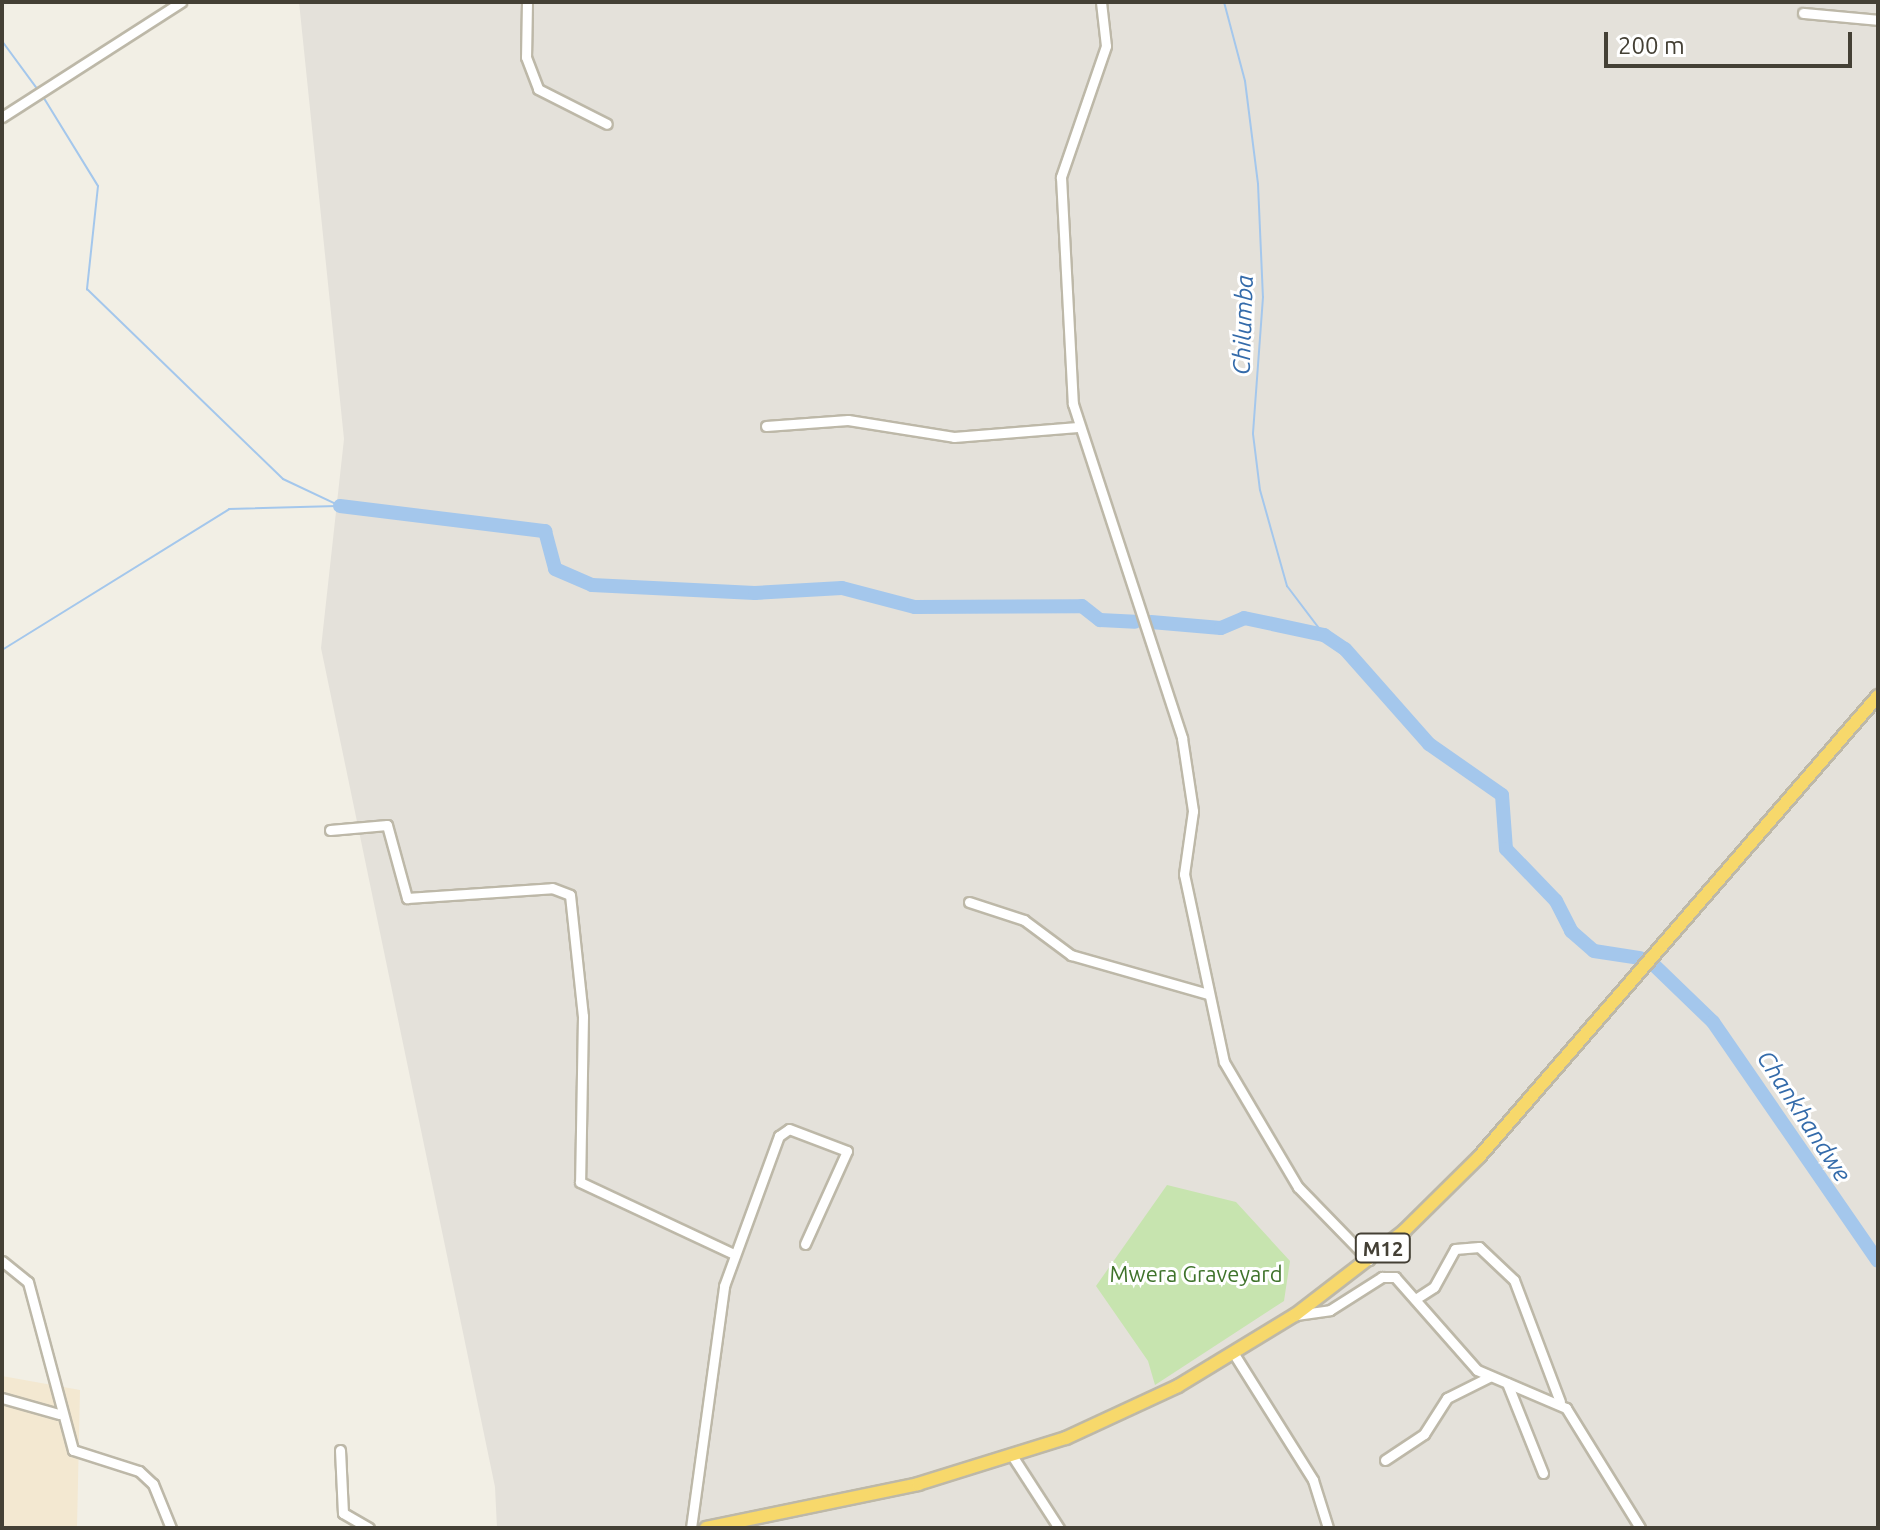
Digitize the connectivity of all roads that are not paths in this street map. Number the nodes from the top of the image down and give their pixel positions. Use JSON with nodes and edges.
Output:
{"nodes":[{"id":1,"x":181,"y":2,"type":"edge"},
{"id":2,"x":527,"y":2,"type":"edge"},
{"id":3,"x":1101,"y":2,"type":"edge"},
{"id":4,"x":1803,"y":13,"type":"dead end"},
{"id":5,"x":1878,"y":20,"type":"edge"},
{"id":6,"x":2,"y":117,"type":"edge"},
{"id":7,"x":607,"y":124,"type":"dead end"},
{"id":8,"x":766,"y":426,"type":"dead end"},
{"id":9,"x":1078,"y":427,"type":"junction"},
{"id":10,"x":1878,"y":696,"type":"edge"},
{"id":11,"x":330,"y":830,"type":"dead end"},
{"id":12,"x":969,"y":902,"type":"dead end"},
{"id":13,"x":1208,"y":994,"type":"junction"},
{"id":14,"x":805,"y":1244,"type":"dead end"},
{"id":15,"x":734,"y":1254,"type":"junction"},
{"id":16,"x":1369,"y":1260,"type":"junction"},
{"id":17,"x":2,"y":1261,"type":"edge"},
{"id":18,"x":1417,"y":1298,"type":"junction"},
{"id":19,"x":1295,"y":1315,"type":"junction"},
{"id":20,"x":1234,"y":1354,"type":"junction"},
{"id":21,"x":1489,"y":1377,"type":"junction"},
{"id":22,"x":1507,"y":1383,"type":"junction"},
{"id":23,"x":2,"y":1398,"type":"edge"},
{"id":24,"x":1562,"y":1405,"type":"junction"},
{"id":25,"x":59,"y":1414,"type":"junction"},
{"id":26,"x":340,"y":1450,"type":"dead end"},
{"id":27,"x":1013,"y":1457,"type":"junction"},
{"id":28,"x":1385,"y":1460,"type":"dead end"},
{"id":29,"x":1543,"y":1473,"type":"dead end"},
{"id":30,"x":171,"y":1528,"type":"edge"},
{"id":31,"x":369,"y":1528,"type":"edge"},
{"id":32,"x":691,"y":1528,"type":"edge"},
{"id":33,"x":706,"y":1528,"type":"edge"},
{"id":34,"x":1059,"y":1528,"type":"edge"},
{"id":35,"x":1328,"y":1528,"type":"edge"},
{"id":36,"x":1640,"y":1528,"type":"edge"}],
"edges":[{"from":1,"to":6,"type":"street"},
{"from":2,"to":7,"type":"street"},
{"from":3,"to":9,"type":"street"},
{"from":4,"to":5,"type":"street"},
{"from":8,"to":9,"type":"street"},
{"from":9,"to":13,"type":"street"},
{"from":10,"to":16,"type":"highway","number":"M12"},
{"from":11,"to":15,"type":"street"},
{"from":12,"to":13,"type":"street"},
{"from":13,"to":16,"type":"street"},
{"from":14,"to":15,"type":"street"},
{"from":15,"to":32,"type":"street"},
{"from":16,"to":19,"type":"highway","number":"M12"},
{"from":17,"to":25,"type":"street"},
{"from":18,"to":19,"type":"street"},
{"from":18,"to":21,"type":"street"},
{"from":18,"to":24,"type":"street"},
{"from":19,"to":20,"type":"highway","number":"M12"},
{"from":20,"to":27,"type":"highway","number":"M12"},
{"from":20,"to":35,"type":"street"},
{"from":21,"to":22,"type":"street"},
{"from":21,"to":28,"type":"street"},
{"from":22,"to":24,"type":"street"},
{"from":22,"to":29,"type":"street"},
{"from":23,"to":25,"type":"street"},
{"from":24,"to":36,"type":"street"},
{"from":25,"to":30,"type":"street"},
{"from":26,"to":31,"type":"street"},
{"from":27,"to":33,"type":"highway","number":"M12"},
{"from":27,"to":34,"type":"street"}]}
